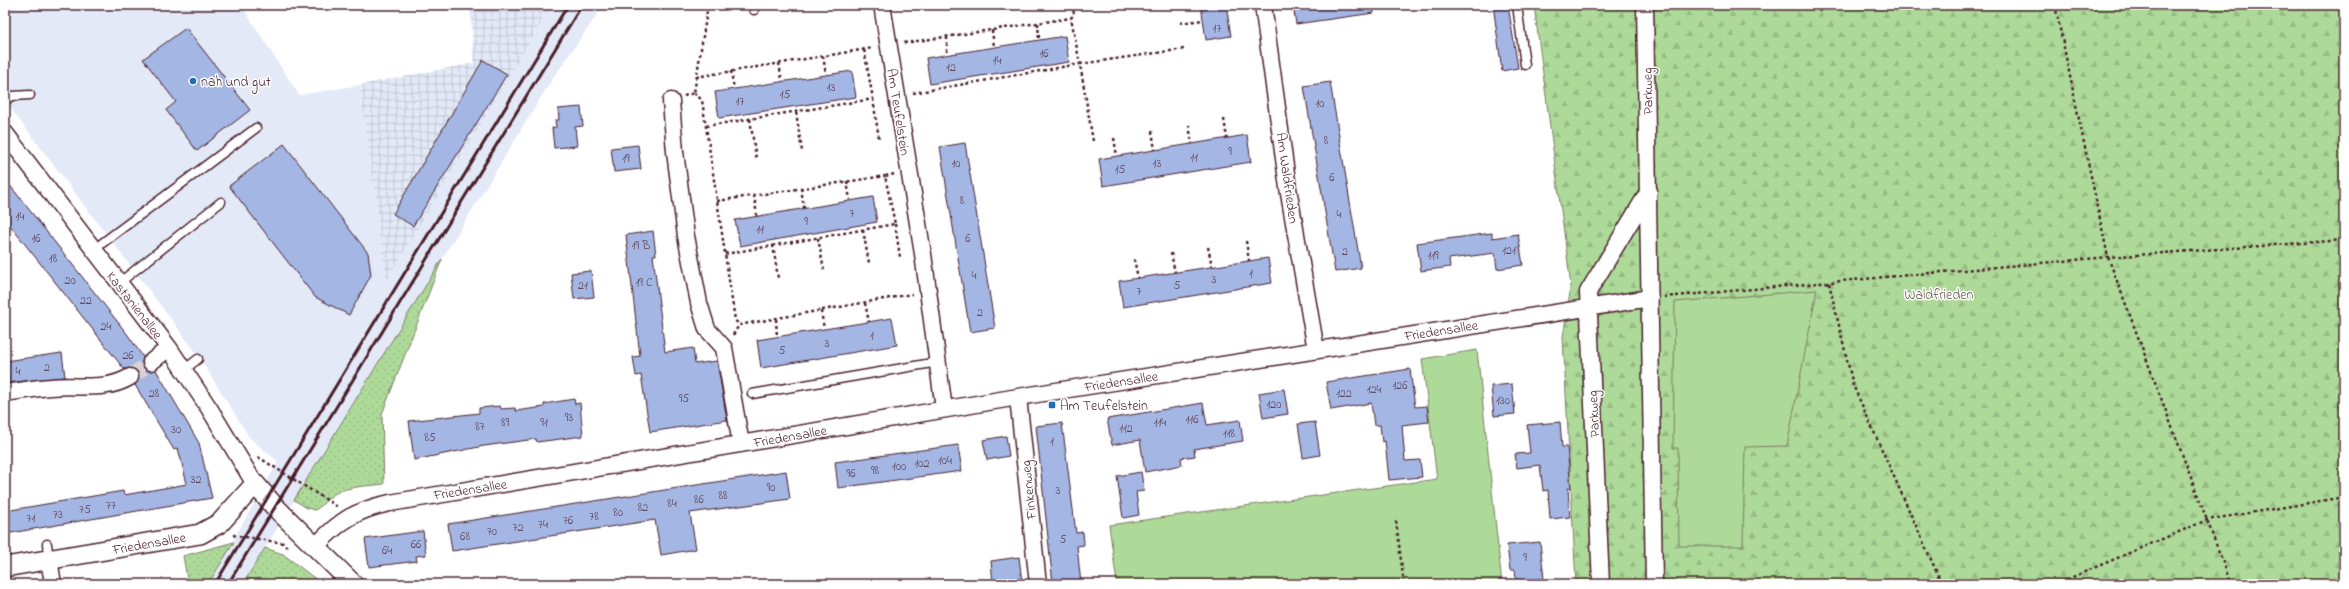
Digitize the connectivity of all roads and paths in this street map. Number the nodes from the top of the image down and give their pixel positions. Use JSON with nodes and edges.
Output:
{"nodes":[{"id":1,"x":708,"y":5,"type":"edge"},
{"id":2,"x":882,"y":5,"type":"edge"},
{"id":3,"x":1072,"y":5,"type":"edge"},
{"id":4,"x":1263,"y":5,"type":"edge"},
{"id":5,"x":1517,"y":5,"type":"edge"},
{"id":6,"x":1645,"y":5,"type":"edge"},
{"id":7,"x":2055,"y":5,"type":"edge"},
{"id":8,"x":1071,"y":18,"type":"junction"},
{"id":9,"x":1203,"y":20,"type":"dead end"},
{"id":10,"x":1038,"y":23,"type":"junction"},
{"id":11,"x":1180,"y":23,"type":"dead end"},
{"id":12,"x":992,"y":30,"type":"junction"},
{"id":13,"x":947,"y":36,"type":"junction"},
{"id":14,"x":1039,"y":40,"type":"dead end"},
{"id":15,"x":888,"y":45,"type":"junction"},
{"id":16,"x":994,"y":47,"type":"dead end"},
{"id":17,"x":864,"y":49,"type":"junction"},
{"id":18,"x":1184,"y":49,"type":"dead end"},
{"id":19,"x":947,"y":54,"type":"dead end"},
{"id":20,"x":823,"y":56,"type":"junction"},
{"id":21,"x":779,"y":64,"type":"junction"},
{"id":22,"x":1080,"y":64,"type":"junction"},
{"id":23,"x":1525,"y":65,"type":"dead end"},
{"id":24,"x":731,"y":72,"type":"junction"},
{"id":25,"x":826,"y":74,"type":"dead end"},
{"id":26,"x":696,"y":77,"type":"junction"},
{"id":27,"x":782,"y":81,"type":"dead end"},
{"id":28,"x":734,"y":89,"type":"dead end"},
{"id":29,"x":694,"y":93,"type":"junction"},
{"id":30,"x":30,"y":95,"type":"dead end"},
{"id":31,"x":897,"y":96,"type":"junction"},
{"id":32,"x":873,"y":99,"type":"junction"},
{"id":33,"x":5,"y":101,"type":"edge"},
{"id":34,"x":671,"y":101,"type":"joint"},
{"id":35,"x":796,"y":112,"type":"junction"},
{"id":36,"x":750,"y":119,"type":"junction"},
{"id":37,"x":1224,"y":119,"type":"dead end"},
{"id":38,"x":1189,"y":125,"type":"dead end"},
{"id":39,"x":706,"y":126,"type":"junction"},
{"id":40,"x":256,"y":128,"type":"dead end"},
{"id":41,"x":1152,"y":131,"type":"dead end"},
{"id":42,"x":5,"y":133,"type":"edge"},
{"id":43,"x":1114,"y":138,"type":"dead end"},
{"id":44,"x":1227,"y":138,"type":"dead end"},
{"id":45,"x":879,"y":139,"type":"dead end"},
{"id":46,"x":1094,"y":141,"type":"dead end"},
{"id":47,"x":1192,"y":144,"type":"dead end"},
{"id":48,"x":1155,"y":150,"type":"dead end"},
{"id":49,"x":802,"y":151,"type":"dead end"},
{"id":50,"x":1117,"y":156,"type":"dead end"},
{"id":51,"x":756,"y":158,"type":"dead end"},
{"id":52,"x":909,"y":171,"type":"junction"},
{"id":53,"x":885,"y":176,"type":"junction"},
{"id":54,"x":847,"y":181,"type":"junction"},
{"id":55,"x":801,"y":188,"type":"junction"},
{"id":56,"x":1649,"y":191,"type":"junction"},
{"id":57,"x":754,"y":196,"type":"junction"},
{"id":58,"x":850,"y":200,"type":"dead end"},
{"id":59,"x":717,"y":201,"type":"junction"},
{"id":60,"x":221,"y":202,"type":"dead end"},
{"id":61,"x":804,"y":208,"type":"dead end"},
{"id":62,"x":757,"y":216,"type":"dead end"},
{"id":63,"x":895,"y":224,"type":"junction"},
{"id":64,"x":863,"y":230,"type":"junction"},
{"id":65,"x":818,"y":238,"type":"junction"},
{"id":66,"x":2344,"y":240,"type":"edge"},
{"id":67,"x":1246,"y":241,"type":"dead end"},
{"id":68,"x":774,"y":246,"type":"junction"},
{"id":69,"x":1208,"y":247,"type":"dead end"},
{"id":70,"x":93,"y":250,"type":"junction"},
{"id":71,"x":1171,"y":253,"type":"dead end"},
{"id":72,"x":725,"y":254,"type":"junction"},
{"id":73,"x":900,"y":257,"type":"dead end"},
{"id":74,"x":2108,"y":257,"type":"junction"},
{"id":75,"x":1134,"y":259,"type":"dead end"},
{"id":76,"x":1249,"y":260,"type":"dead end"},
{"id":77,"x":868,"y":263,"type":"dead end"},
{"id":78,"x":1212,"y":266,"type":"dead end"},
{"id":79,"x":824,"y":270,"type":"dead end"},
{"id":80,"x":1175,"y":272,"type":"dead end"},
{"id":81,"x":778,"y":278,"type":"dead end"},
{"id":82,"x":1138,"y":278,"type":"dead end"},
{"id":83,"x":119,"y":283,"type":"junction"},
{"id":84,"x":1829,"y":283,"type":"junction"},
{"id":85,"x":929,"y":291,"type":"junction"},
{"id":86,"x":1650,"y":298,"type":"junction"},
{"id":87,"x":865,"y":303,"type":"junction"},
{"id":88,"x":1588,"y":307,"type":"junction"},
{"id":89,"x":822,"y":310,"type":"junction"},
{"id":90,"x":776,"y":319,"type":"junction"},
{"id":91,"x":869,"y":322,"type":"dead end"},
{"id":92,"x":739,"y":325,"type":"junction"},
{"id":93,"x":824,"y":329,"type":"dead end"},
{"id":94,"x":777,"y":337,"type":"dead end"},
{"id":95,"x":169,"y":348,"type":"junction"},
{"id":96,"x":724,"y":348,"type":"junction"},
{"id":97,"x":1316,"y":350,"type":"junction"},
{"id":98,"x":198,"y":359,"type":"dead end"},
{"id":99,"x":151,"y":362,"type":"tunnel mouth"},
{"id":100,"x":938,"y":362,"type":"junction"},
{"id":101,"x":184,"y":370,"type":"junction"},
{"id":102,"x":130,"y":377,"type":"tunnel mouth"},
{"id":103,"x":5,"y":393,"type":"edge"},
{"id":104,"x":752,"y":394,"type":"dead end"},
{"id":105,"x":1018,"y":397,"type":"junction"},
{"id":106,"x":944,"y":409,"type":"junction"},
{"id":107,"x":742,"y":444,"type":"junction"},
{"id":108,"x":240,"y":460,"type":"junction"},
{"id":109,"x":255,"y":484,"type":"junction"},
{"id":110,"x":2344,"y":496,"type":"edge"},
{"id":111,"x":349,"y":516,"type":"junction"},
{"id":112,"x":2207,"y":520,"type":"junction"},
{"id":113,"x":1396,"y":521,"type":"dead end"},
{"id":114,"x":220,"y":523,"type":"junction"},
{"id":115,"x":316,"y":546,"type":"junction"},
{"id":116,"x":48,"y":551,"type":"junction"},
{"id":117,"x":295,"y":553,"type":"dead end"},
{"id":118,"x":5,"y":567,"type":"edge"},
{"id":119,"x":53,"y":584,"type":"edge"},
{"id":120,"x":353,"y":584,"type":"edge"},
{"id":121,"x":1038,"y":584,"type":"edge"},
{"id":122,"x":1404,"y":584,"type":"edge"},
{"id":123,"x":1601,"y":584,"type":"edge"},
{"id":124,"x":1654,"y":584,"type":"edge"},
{"id":125,"x":1942,"y":584,"type":"edge"},
{"id":126,"x":2056,"y":584,"type":"edge"},
{"id":127,"x":2230,"y":584,"type":"edge"}],
"edges":[{"from":1,"to":26,"type":"path"},
{"from":2,"to":15,"type":"street","name":"Am Teufelstein"},
{"from":3,"to":8,"type":"path"},
{"from":4,"to":97,"type":"street","name":"Am Waldfrieden"},
{"from":5,"to":23,"type":"lane"},
{"from":6,"to":56,"type":"street","name":"Parkweg"},
{"from":7,"to":74,"type":"path"},
{"from":8,"to":10,"type":"path"},
{"from":8,"to":22,"type":"path"},
{"from":9,"to":11,"type":"path"},
{"from":10,"to":12,"type":"path"},
{"from":10,"to":14,"type":"path"},
{"from":12,"to":13,"type":"path"},
{"from":12,"to":16,"type":"path"},
{"from":13,"to":15,"type":"path"},
{"from":13,"to":19,"type":"path"},
{"from":15,"to":17,"type":"path"},
{"from":15,"to":31,"type":"street","name":"Am Teufelstein"},
{"from":17,"to":20,"type":"path"},
{"from":17,"to":32,"type":"path"},
{"from":18,"to":22,"type":"path"},
{"from":20,"to":21,"type":"path"},
{"from":20,"to":25,"type":"path"},
{"from":21,"to":24,"type":"path"},
{"from":21,"to":27,"type":"path"},
{"from":22,"to":31,"type":"path"},
{"from":22,"to":46,"type":"path"},
{"from":24,"to":26,"type":"path"},
{"from":24,"to":28,"type":"path"},
{"from":26,"to":29,"type":"path"},
{"from":29,"to":34,"type":"path"},
{"from":29,"to":39,"type":"path"},
{"from":30,"to":33,"type":"lane"},
{"from":31,"to":52,"type":"street","name":"Am Teufelstein"},
{"from":32,"to":35,"type":"path"},
{"from":32,"to":45,"type":"path"},
{"from":34,"to":96,"type":"street"},
{"from":35,"to":36,"type":"path"},
{"from":35,"to":49,"type":"path"},
{"from":36,"to":39,"type":"path"},
{"from":36,"to":51,"type":"path"},
{"from":37,"to":44,"type":"path"},
{"from":38,"to":47,"type":"path"},
{"from":39,"to":59,"type":"path"},
{"from":40,"to":70,"type":"lane"},
{"from":41,"to":48,"type":"path"},
{"from":42,"to":70,"type":"street","name":"Kastanienallee"},
{"from":43,"to":50,"type":"path"},
{"from":52,"to":53,"type":"path"},
{"from":52,"to":85,"type":"street","name":"Am Teufelstein"},
{"from":53,"to":54,"type":"path"},
{"from":53,"to":63,"type":"path"},
{"from":54,"to":55,"type":"path"},
{"from":54,"to":58,"type":"path"},
{"from":55,"to":57,"type":"path"},
{"from":55,"to":61,"type":"path"},
{"from":56,"to":86,"type":"street","name":"Parkweg"},
{"from":56,"to":88,"type":"street","name":"Parkweg"},
{"from":57,"to":59,"type":"path"},
{"from":57,"to":62,"type":"path"},
{"from":59,"to":72,"type":"path"},
{"from":60,"to":83,"type":"lane"},
{"from":63,"to":64,"type":"path"},
{"from":63,"to":73,"type":"path"},
{"from":64,"to":65,"type":"path"},
{"from":64,"to":77,"type":"path"},
{"from":65,"to":68,"type":"path"},
{"from":65,"to":79,"type":"path"},
{"from":66,"to":74,"type":"path"},
{"from":67,"to":76,"type":"path"},
{"from":68,"to":72,"type":"path"},
{"from":68,"to":81,"type":"path"},
{"from":69,"to":78,"type":"path"},
{"from":70,"to":83,"type":"street","name":"Kastanienallee"},
{"from":71,"to":80,"type":"path"},
{"from":72,"to":92,"type":"path"},
{"from":74,"to":84,"type":"path"},
{"from":74,"to":112,"type":"path"},
{"from":75,"to":82,"type":"path"},
{"from":83,"to":95,"type":"street","name":"Kastanienallee"},
{"from":84,"to":86,"type":"path"},
{"from":84,"to":125,"type":"path"},
{"from":85,"to":87,"type":"path"},
{"from":85,"to":100,"type":"street","name":"Am Teufelstein"},
{"from":86,"to":88,"type":"street"},
{"from":86,"to":124,"type":"street","name":"Parkweg"},
{"from":87,"to":89,"type":"path"},
{"from":87,"to":91,"type":"path"},
{"from":88,"to":97,"type":"street","name":"Friedensallee"},
{"from":88,"to":123,"type":"street","name":"Parkweg"},
{"from":89,"to":90,"type":"path"},
{"from":89,"to":93,"type":"path"},
{"from":90,"to":92,"type":"path"},
{"from":90,"to":94,"type":"path"},
{"from":92,"to":96,"type":"path"},
{"from":95,"to":99,"type":"street"},
{"from":95,"to":101,"type":"street","name":"Kastanienallee"},
{"from":96,"to":107,"type":"street"},
{"from":97,"to":105,"type":"street","name":"Friedensallee"},
{"from":98,"to":101,"type":"lane"},
{"from":100,"to":104,"type":"lane"},
{"from":100,"to":106,"type":"street","name":"Am Teufelstein"},
{"from":101,"to":108,"type":"street","name":"Kastanienallee"},
{"from":102,"to":103,"type":"street"},
{"from":105,"to":106,"type":"street","name":"Friedensallee"},
{"from":105,"to":121,"type":"street","name":"Finkenweg"},
{"from":106,"to":107,"type":"street","name":"Friedensallee"},
{"from":107,"to":111,"type":"street","name":"Friedensallee"},
{"from":108,"to":109,"type":"street","name":"Kastanienallee"},
{"from":108,"to":111,"type":"path"},
{"from":109,"to":114,"type":"street","name":"Friedensallee"},
{"from":109,"to":115,"type":"street"},
{"from":110,"to":112,"type":"path"},
{"from":111,"to":115,"type":"street","name":"Friedensallee"},
{"from":112,"to":126,"type":"path"},
{"from":112,"to":127,"type":"path"},
{"from":113,"to":122,"type":"path"},
{"from":114,"to":116,"type":"street","name":"Friedensallee"},
{"from":114,"to":117,"type":"path"},
{"from":115,"to":120,"type":"street"},
{"from":116,"to":118,"type":"street","name":"Friedensallee"},
{"from":116,"to":119,"type":"street"}]}
